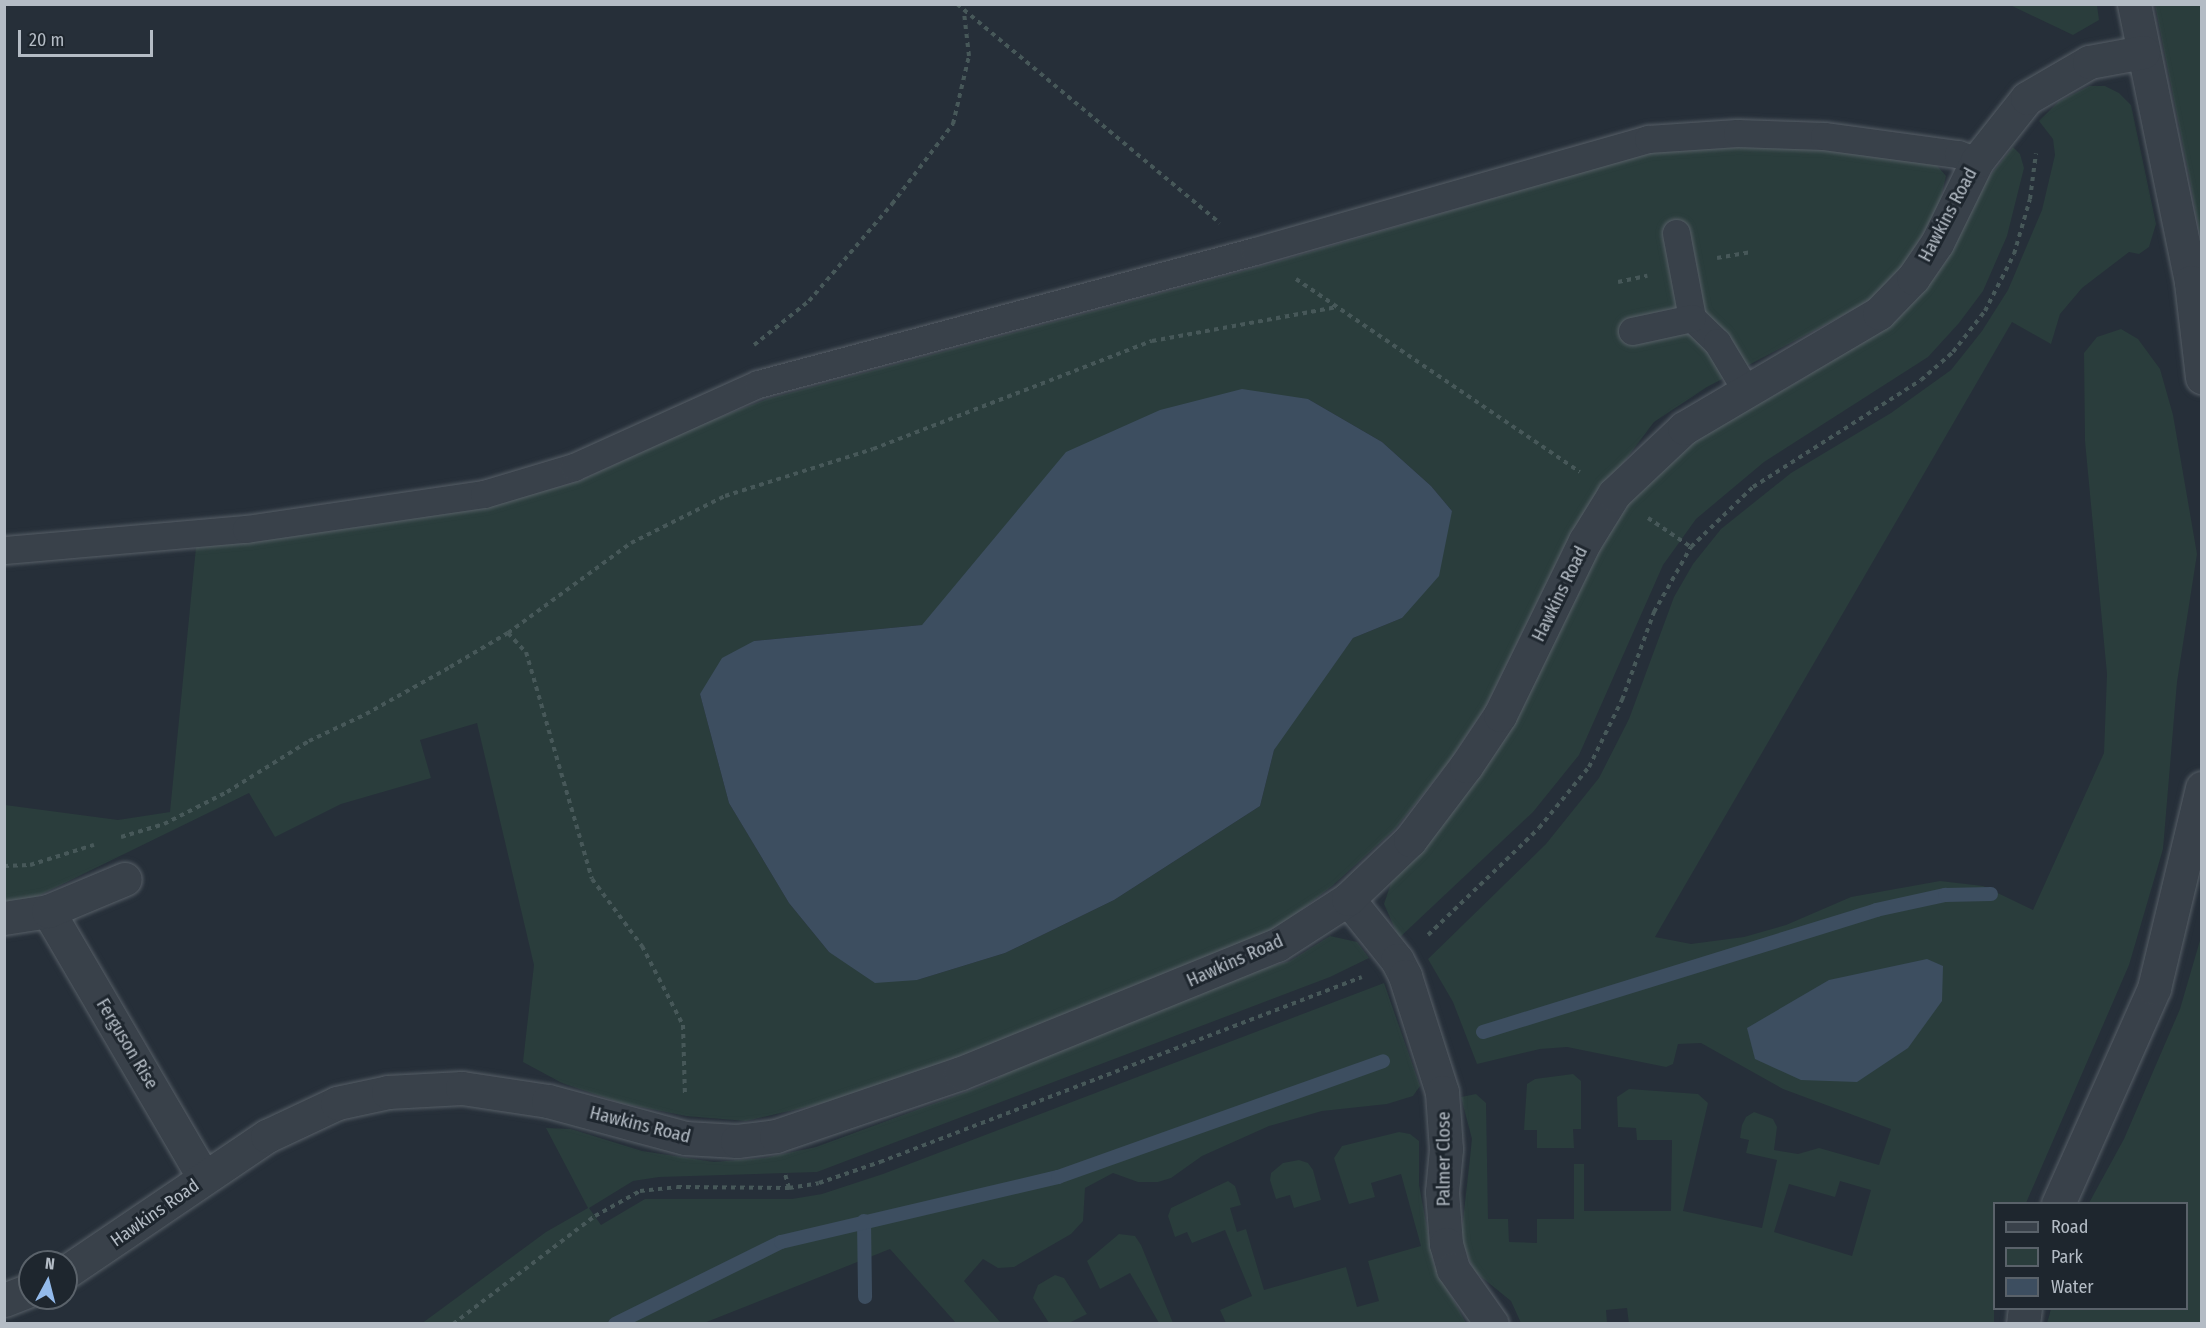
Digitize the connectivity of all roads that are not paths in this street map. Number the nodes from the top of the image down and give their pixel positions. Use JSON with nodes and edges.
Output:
{"nodes":[{"id":1,"x":2134,"y":4,"type":"edge"},
{"id":2,"x":2143,"y":52,"type":"junction"},
{"id":3,"x":1977,"y":161,"type":"junction"},
{"id":4,"x":1676,"y":233,"type":"dead end"},
{"id":5,"x":1692,"y":318,"type":"junction"},
{"id":6,"x":1632,"y":332,"type":"dead end"},
{"id":7,"x":2202,"y":377,"type":"edge"},
{"id":8,"x":1746,"y":390,"type":"junction"},
{"id":9,"x":4,"y":550,"type":"edge"},
{"id":10,"x":2202,"y":788,"type":"edge"},
{"id":11,"x":125,"y":879,"type":"dead end"},
{"id":12,"x":1348,"y":899,"type":"junction"},
{"id":13,"x":48,"y":911,"type":"junction"},
{"id":14,"x":4,"y":918,"type":"edge"},
{"id":15,"x":204,"y":1178,"type":"junction"},
{"id":16,"x":2058,"y":1202,"type":"edge"},
{"id":17,"x":78,"y":1264,"type":"edge"},
{"id":18,"x":1492,"y":1323,"type":"edge"}],
"edges":[{"from":1,"to":2,"type":"street"},
{"from":2,"to":3,"type":"street","name":"Hawkins Road"},
{"from":2,"to":7,"type":"street"},
{"from":3,"to":8,"type":"street","name":"Hawkins Road"},
{"from":3,"to":9,"type":"lane"},
{"from":4,"to":5,"type":"lane"},
{"from":5,"to":6,"type":"lane"},
{"from":5,"to":8,"type":"lane"},
{"from":8,"to":12,"type":"street","name":"Hawkins Road"},
{"from":10,"to":16,"type":"street"},
{"from":11,"to":13,"type":"street"},
{"from":12,"to":15,"type":"street","name":"Hawkins Road"},
{"from":12,"to":18,"type":"street","name":"Palmer Close"},
{"from":13,"to":14,"type":"street"},
{"from":13,"to":15,"type":"street","name":"Ferguson Rise"},
{"from":15,"to":17,"type":"street","name":"Hawkins Road"}]}
